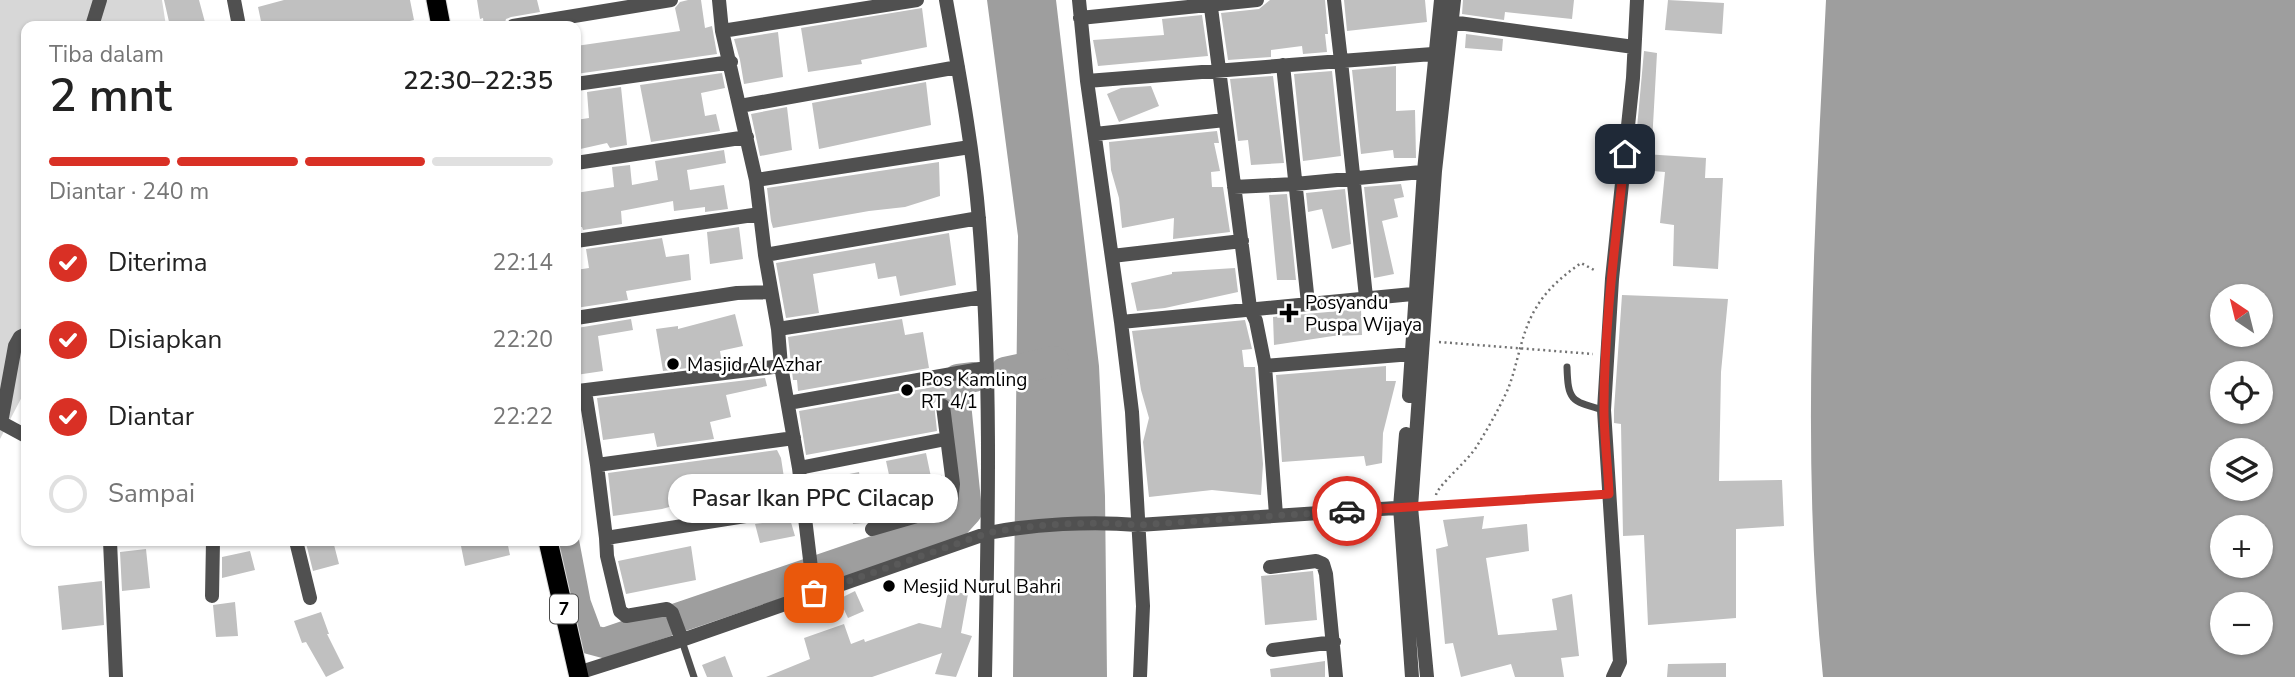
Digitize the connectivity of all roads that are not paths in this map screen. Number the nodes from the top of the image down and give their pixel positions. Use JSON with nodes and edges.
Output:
{"nodes":[{"id":1,"x":100,"y":0,"type":"edge"},
{"id":2,"x":234,"y":0,"type":"edge"},
{"id":3,"x":436,"y":0,"type":"edge"},
{"id":4,"x":671,"y":0,"type":"edge"},
{"id":5,"x":719,"y":0,"type":"edge"},
{"id":6,"x":917,"y":0,"type":"edge"},
{"id":7,"x":946,"y":0,"type":"edge"},
{"id":8,"x":1079,"y":0,"type":"edge"},
{"id":9,"x":1257,"y":0,"type":"edge"},
{"id":10,"x":1334,"y":0,"type":"edge"},
{"id":11,"x":1441,"y":0,"type":"edge"},
{"id":12,"x":1454,"y":0,"type":"edge"},
{"id":13,"x":1637,"y":0,"type":"edge"},
{"id":14,"x":1210,"y":2,"type":"edge"},
{"id":15,"x":1080,"y":18,"type":"junction"},
{"id":16,"x":94,"y":21,"type":"edge"},
{"id":17,"x":238,"y":21,"type":"edge"},
{"id":18,"x":440,"y":21,"type":"edge"},
{"id":19,"x":543,"y":21,"type":"edge"},
{"id":20,"x":1451,"y":22,"type":"junction"},
{"id":21,"x":722,"y":31,"type":"junction"},
{"id":22,"x":1634,"y":47,"type":"junction"},
{"id":23,"x":1442,"y":53,"type":"junction"},
{"id":24,"x":1340,"y":61,"type":"junction"},
{"id":25,"x":730,"y":62,"type":"junction"},
{"id":26,"x":1283,"y":65,"type":"junction"},
{"id":27,"x":958,"y":67,"type":"junction"},
{"id":28,"x":1219,"y":70,"type":"junction"},
{"id":29,"x":1087,"y":81,"type":"junction"},
{"id":30,"x":581,"y":83,"type":"edge"},
{"id":31,"x":740,"y":106,"type":"junction"},
{"id":32,"x":1225,"y":120,"type":"junction"},
{"id":33,"x":1095,"y":134,"type":"junction"},
{"id":34,"x":747,"y":136,"type":"junction"},
{"id":35,"x":970,"y":147,"type":"junction"},
{"id":36,"x":581,"y":162,"type":"edge"},
{"id":37,"x":1429,"y":171,"type":"junction"},
{"id":38,"x":1354,"y":178,"type":"junction"},
{"id":39,"x":756,"y":180,"type":"junction"},
{"id":40,"x":1295,"y":184,"type":"junction"},
{"id":41,"x":1234,"y":187,"type":"junction"},
{"id":42,"x":760,"y":214,"type":"junction"},
{"id":43,"x":979,"y":218,"type":"junction"},
{"id":44,"x":581,"y":240,"type":"edge"},
{"id":45,"x":1241,"y":241,"type":"junction"},
{"id":46,"x":765,"y":255,"type":"junction"},
{"id":47,"x":1112,"y":256,"type":"junction"},
{"id":48,"x":771,"y":292,"type":"junction"},
{"id":49,"x":1421,"y":293,"type":"junction"},
{"id":50,"x":983,"y":297,"type":"junction"},
{"id":51,"x":1366,"y":297,"type":"junction"},
{"id":52,"x":1308,"y":303,"type":"junction"},
{"id":53,"x":1250,"y":308,"type":"junction"},
{"id":54,"x":581,"y":317,"type":"edge"},
{"id":55,"x":1121,"y":322,"type":"junction"},
{"id":56,"x":778,"y":328,"type":"junction"},
{"id":57,"x":21,"y":336,"type":"edge"},
{"id":58,"x":1412,"y":354,"type":"junction"},
{"id":59,"x":781,"y":366,"type":"junction"},
{"id":60,"x":1265,"y":366,"type":"junction"},
{"id":61,"x":986,"y":368,"type":"junction"},
{"id":62,"x":1567,"y":368,"type":"dead end"},
{"id":63,"x":1415,"y":389,"type":"junction"},
{"id":64,"x":581,"y":391,"type":"edge"},
{"id":65,"x":581,"y":395,"type":"edge"},
{"id":66,"x":788,"y":403,"type":"junction"},
{"id":67,"x":943,"y":406,"type":"dead end"},
{"id":68,"x":1604,"y":410,"type":"junction"},
{"id":69,"x":1,"y":423,"type":"edge"},
{"id":70,"x":21,"y":433,"type":"edge"},
{"id":71,"x":794,"y":438,"type":"junction"},
{"id":72,"x":946,"y":439,"type":"junction"},
{"id":73,"x":597,"y":465,"type":"junction"},
{"id":74,"x":799,"y":468,"type":"junction"},
{"id":75,"x":1609,"y":494,"type":"junction"},
{"id":76,"x":1406,"y":507,"type":"junction"},
{"id":77,"x":804,"y":508,"type":"junction"},
{"id":78,"x":1276,"y":514,"type":"junction"},
{"id":79,"x":1138,"y":525,"type":"junction"},
{"id":80,"x":872,"y":529,"type":"dead end"},
{"id":81,"x":988,"y":533,"type":"junction"},
{"id":82,"x":606,"y":538,"type":"junction"},
{"id":83,"x":110,"y":546,"type":"edge"},
{"id":84,"x":213,"y":546,"type":"edge"},
{"id":85,"x":297,"y":546,"type":"edge"},
{"id":86,"x":549,"y":546,"type":"edge"},
{"id":87,"x":1269,"y":567,"type":"dead end"},
{"id":88,"x":813,"y":588,"type":"junction"},
{"id":89,"x":212,"y":596,"type":"dead end"},
{"id":90,"x":310,"y":598,"type":"dead end"},
{"id":91,"x":680,"y":634,"type":"junction"},
{"id":92,"x":1334,"y":642,"type":"junction"},
{"id":93,"x":1273,"y":650,"type":"dead end"},
{"id":94,"x":579,"y":675,"type":"edge"},
{"id":95,"x":116,"y":677,"type":"edge"},
{"id":96,"x":694,"y":677,"type":"edge"},
{"id":97,"x":985,"y":677,"type":"edge"},
{"id":98,"x":1140,"y":677,"type":"edge"},
{"id":99,"x":1336,"y":677,"type":"edge"},
{"id":100,"x":1412,"y":677,"type":"edge"},
{"id":101,"x":1427,"y":677,"type":"edge"},
{"id":102,"x":1613,"y":677,"type":"edge"}],
"edges":[{"from":1,"to":16,"type":"street"},
{"from":2,"to":17,"type":"street"},
{"from":3,"to":18,"type":"highway"},
{"from":4,"to":19,"type":"street"},
{"from":5,"to":21,"type":"street"},
{"from":6,"to":21,"type":"street"},
{"from":7,"to":27,"type":"street"},
{"from":8,"to":15,"type":"street"},
{"from":9,"to":14,"type":"street"},
{"from":10,"to":24,"type":"street"},
{"from":11,"to":23,"type":"street"},
{"from":12,"to":20,"type":"street"},
{"from":13,"to":22,"type":"street"},
{"from":14,"to":15,"type":"street"},
{"from":14,"to":28,"type":"street"},
{"from":15,"to":29,"type":"street"},
{"from":20,"to":22,"type":"street"},
{"from":20,"to":23,"type":"street"},
{"from":21,"to":25,"type":"street"},
{"from":22,"to":68,"type":"street"},
{"from":23,"to":24,"type":"street"},
{"from":23,"to":37,"type":"street"},
{"from":24,"to":26,"type":"street"},
{"from":24,"to":38,"type":"street"},
{"from":25,"to":30,"type":"street"},
{"from":25,"to":31,"type":"street"},
{"from":26,"to":28,"type":"street"},
{"from":26,"to":40,"type":"street"},
{"from":27,"to":31,"type":"street"},
{"from":27,"to":35,"type":"street"},
{"from":28,"to":29,"type":"street"},
{"from":28,"to":32,"type":"street"},
{"from":29,"to":33,"type":"street"},
{"from":31,"to":34,"type":"street"},
{"from":32,"to":33,"type":"street"},
{"from":32,"to":41,"type":"street"},
{"from":33,"to":47,"type":"street"},
{"from":34,"to":36,"type":"street"},
{"from":34,"to":39,"type":"street"},
{"from":35,"to":39,"type":"street"},
{"from":35,"to":43,"type":"street"},
{"from":37,"to":38,"type":"street"},
{"from":37,"to":49,"type":"street"},
{"from":38,"to":40,"type":"street"},
{"from":38,"to":51,"type":"street"},
{"from":39,"to":42,"type":"street"},
{"from":40,"to":41,"type":"street"},
{"from":40,"to":52,"type":"street"},
{"from":41,"to":45,"type":"street"},
{"from":42,"to":44,"type":"street"},
{"from":42,"to":46,"type":"street"},
{"from":43,"to":46,"type":"street"},
{"from":43,"to":50,"type":"street"},
{"from":45,"to":47,"type":"street"},
{"from":45,"to":53,"type":"street"},
{"from":46,"to":48,"type":"street"},
{"from":47,"to":55,"type":"street"},
{"from":48,"to":54,"type":"street"},
{"from":48,"to":56,"type":"street"},
{"from":49,"to":51,"type":"street"},
{"from":49,"to":58,"type":"street"},
{"from":49,"to":63,"type":"street"},
{"from":50,"to":56,"type":"street"},
{"from":50,"to":61,"type":"street"},
{"from":51,"to":52,"type":"street"},
{"from":52,"to":53,"type":"street"},
{"from":53,"to":55,"type":"street"},
{"from":53,"to":60,"type":"street"},
{"from":55,"to":79,"type":"street"},
{"from":56,"to":59,"type":"street"},
{"from":57,"to":69,"type":"street"},
{"from":58,"to":60,"type":"street"},
{"from":58,"to":63,"type":"street"},
{"from":59,"to":64,"type":"street"},
{"from":59,"to":66,"type":"street"},
{"from":60,"to":78,"type":"street"},
{"from":61,"to":66,"type":"street"},
{"from":61,"to":81,"type":"street"},
{"from":62,"to":68,"type":"lane"},
{"from":63,"to":76,"type":"street"},
{"from":65,"to":73,"type":"street"},
{"from":66,"to":71,"type":"street"},
{"from":67,"to":72,"type":"street"},
{"from":68,"to":75,"type":"street"},
{"from":69,"to":70,"type":"street"},
{"from":71,"to":73,"type":"street"},
{"from":71,"to":74,"type":"street"},
{"from":72,"to":74,"type":"street"},
{"from":72,"to":80,"type":"street"},
{"from":73,"to":82,"type":"street"},
{"from":74,"to":77,"type":"street"},
{"from":75,"to":76,"type":"lane"},
{"from":75,"to":102,"type":"street"},
{"from":76,"to":78,"type":"street"},
{"from":76,"to":100,"type":"street"},
{"from":76,"to":101,"type":"street"},
{"from":77,"to":82,"type":"street"},
{"from":77,"to":88,"type":"street"},
{"from":78,"to":79,"type":"street"},
{"from":79,"to":81,"type":"street"},
{"from":79,"to":98,"type":"street"},
{"from":81,"to":88,"type":"street"},
{"from":81,"to":97,"type":"street"},
{"from":82,"to":91,"type":"street"},
{"from":83,"to":95,"type":"street"},
{"from":84,"to":89,"type":"street"},
{"from":85,"to":90,"type":"street"},
{"from":86,"to":94,"type":"highway","number":"7"},
{"from":87,"to":92,"type":"street"},
{"from":88,"to":91,"type":"street"},
{"from":91,"to":94,"type":"street"},
{"from":91,"to":96,"type":"lane"},
{"from":92,"to":93,"type":"street"},
{"from":92,"to":99,"type":"street"}]}
